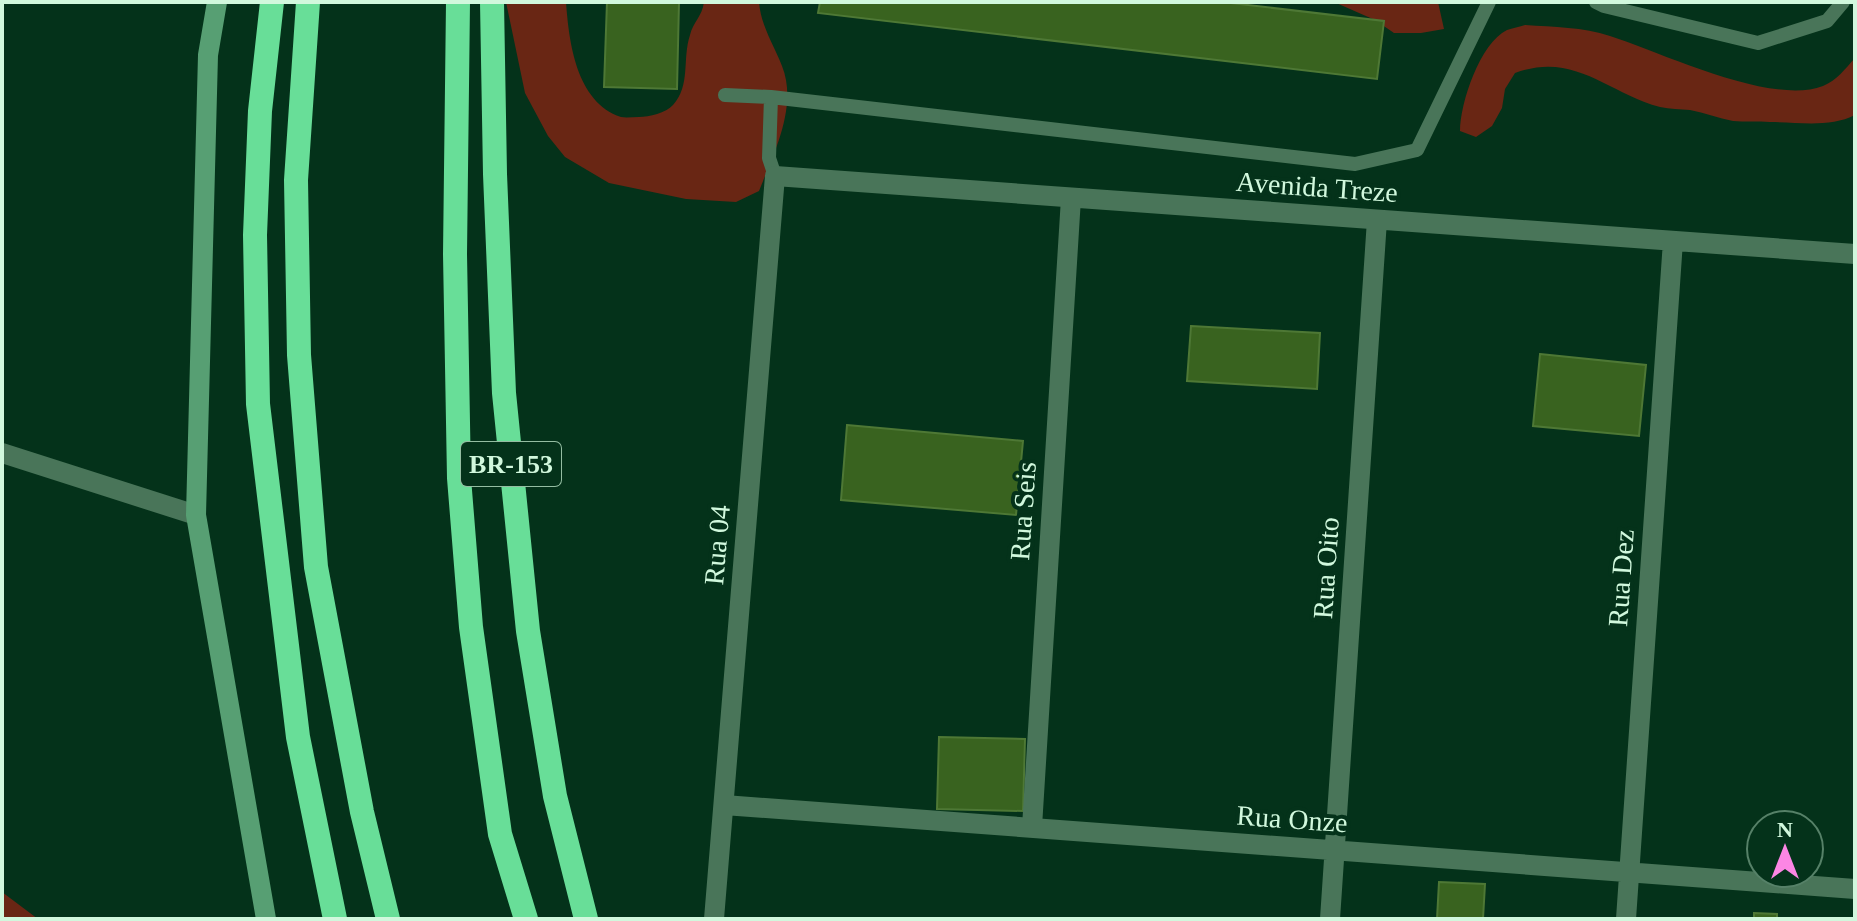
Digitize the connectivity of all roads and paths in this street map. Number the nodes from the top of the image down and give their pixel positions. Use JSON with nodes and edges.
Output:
{"nodes":[{"id":1,"x":217,"y":2,"type":"edge"},
{"id":2,"x":272,"y":2,"type":"edge"},
{"id":3,"x":308,"y":2,"type":"edge"},
{"id":4,"x":458,"y":2,"type":"edge"},
{"id":5,"x":492,"y":2,"type":"edge"},
{"id":6,"x":1489,"y":2,"type":"edge"},
{"id":7,"x":1596,"y":2,"type":"edge"},
{"id":8,"x":1843,"y":2,"type":"edge"},
{"id":9,"x":725,"y":95,"type":"dead end"},
{"id":10,"x":771,"y":97,"type":"junction"},
{"id":11,"x":775,"y":176,"type":"junction"},
{"id":12,"x":1071,"y":198,"type":"junction"},
{"id":13,"x":1377,"y":220,"type":"junction"},
{"id":14,"x":1673,"y":241,"type":"junction"},
{"id":15,"x":1855,"y":254,"type":"edge"},
{"id":16,"x":2,"y":453,"type":"edge"},
{"id":17,"x":196,"y":515,"type":"junction"},
{"id":18,"x":724,"y":805,"type":"junction"},
{"id":19,"x":1032,"y":827,"type":"junction"},
{"id":20,"x":1335,"y":850,"type":"junction"},
{"id":21,"x":1629,"y":872,"type":"junction"},
{"id":22,"x":1855,"y":889,"type":"edge"},
{"id":23,"x":266,"y":919,"type":"edge"},
{"id":24,"x":335,"y":919,"type":"edge"},
{"id":25,"x":388,"y":919,"type":"edge"},
{"id":26,"x":526,"y":919,"type":"edge"},
{"id":27,"x":586,"y":919,"type":"edge"},
{"id":28,"x":714,"y":919,"type":"edge"},
{"id":29,"x":1330,"y":919,"type":"edge"},
{"id":30,"x":1626,"y":919,"type":"edge"}],
"edges":[{"from":1,"to":17,"type":"street"},
{"from":2,"to":24,"type":"highway"},
{"from":3,"to":25,"type":"highway"},
{"from":4,"to":26,"type":"highway"},
{"from":5,"to":27,"type":"highway","number":"BR-153"},
{"from":6,"to":10,"type":"lane"},
{"from":7,"to":8,"type":"lane"},
{"from":9,"to":10,"type":"lane"},
{"from":10,"to":11,"type":"lane"},
{"from":11,"to":12,"type":"street","name":"Avenida Treze"},
{"from":11,"to":18,"type":"street","name":"Rua 04"},
{"from":12,"to":13,"type":"street","name":"Avenida Treze"},
{"from":12,"to":19,"type":"street","name":"Rua Seis"},
{"from":13,"to":14,"type":"street","name":"Avenida Treze"},
{"from":13,"to":20,"type":"street","name":"Rua Oito"},
{"from":14,"to":15,"type":"street","name":"Avenida Treze"},
{"from":14,"to":21,"type":"street","name":"Rua Dez"},
{"from":16,"to":17,"type":"street"},
{"from":17,"to":23,"type":"street"},
{"from":18,"to":19,"type":"street","name":"Rua Onze"},
{"from":18,"to":28,"type":"street","name":"Rua 04"},
{"from":19,"to":20,"type":"street","name":"Rua Onze"},
{"from":20,"to":21,"type":"street","name":"Rua Onze"},
{"from":20,"to":29,"type":"street","name":"Rua Oito"},
{"from":21,"to":22,"type":"street","name":"Rua Onze"},
{"from":21,"to":30,"type":"street","name":"Rua Dez"}]}
